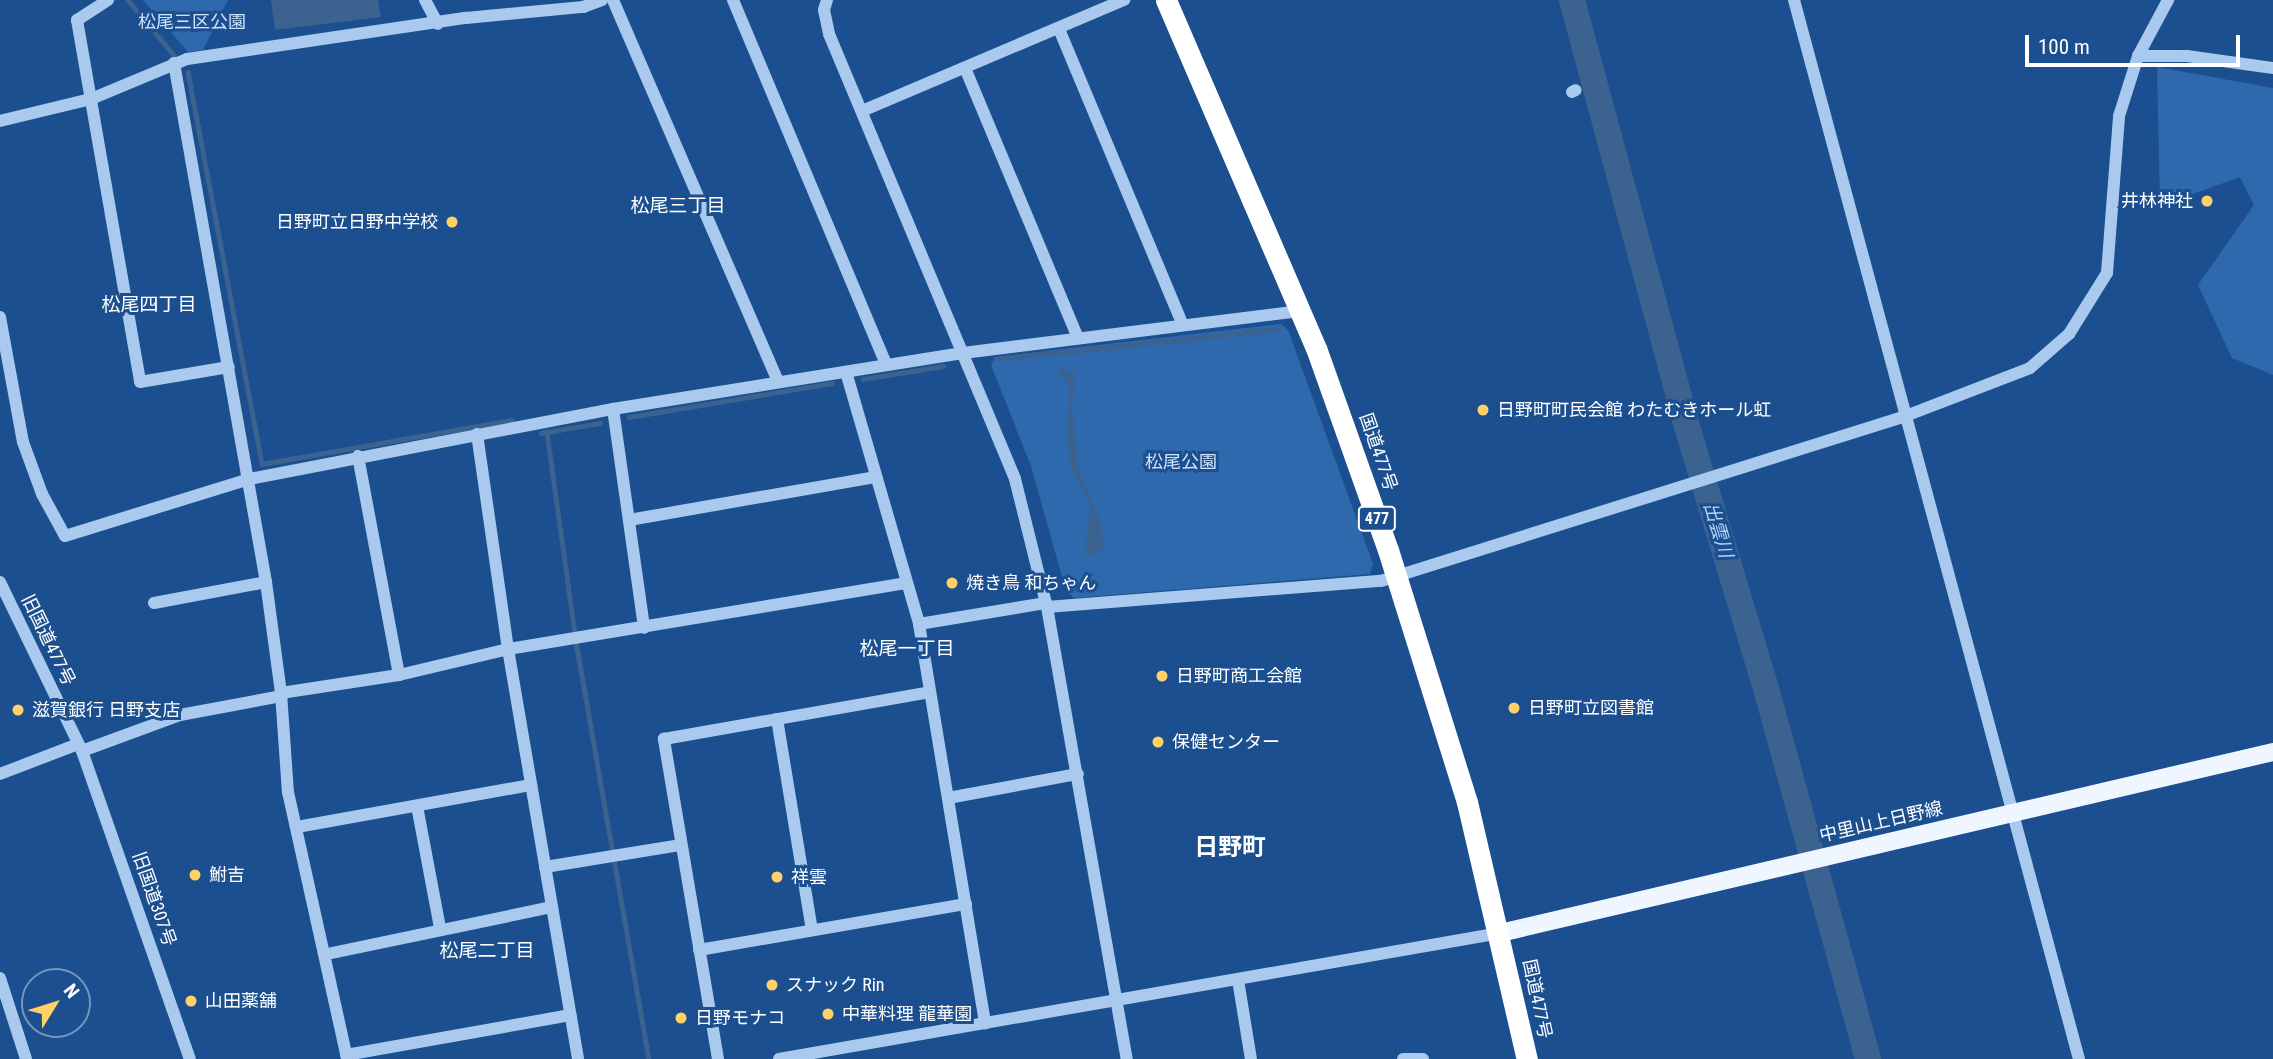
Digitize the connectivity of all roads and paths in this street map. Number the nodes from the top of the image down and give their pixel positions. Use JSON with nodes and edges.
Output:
{"nodes":[{"id":1,"x":108,"y":0,"type":"edge"},
{"id":2,"x":425,"y":0,"type":"edge"},
{"id":3,"x":602,"y":0,"type":"edge"},
{"id":4,"x":613,"y":0,"type":"edge"},
{"id":5,"x":733,"y":0,"type":"edge"},
{"id":6,"x":827,"y":0,"type":"edge"},
{"id":7,"x":1124,"y":0,"type":"edge"},
{"id":8,"x":1166,"y":0,"type":"edge"},
{"id":9,"x":1794,"y":0,"type":"edge"},
{"id":10,"x":2168,"y":0,"type":"edge"},
{"id":11,"x":558,"y":5,"type":"edge"},
{"id":12,"x":438,"y":24,"type":"junction"},
{"id":13,"x":1059,"y":29,"type":"junction"},
{"id":14,"x":2138,"y":56,"type":"junction"},
{"id":15,"x":174,"y":63,"type":"junction"},
{"id":16,"x":965,"y":68,"type":"junction"},
{"id":17,"x":2273,"y":68,"type":"edge"},
{"id":18,"x":90,"y":100,"type":"junction"},
{"id":19,"x":862,"y":111,"type":"junction"},
{"id":20,"x":0,"y":121,"type":"edge"},
{"id":21,"x":1300,"y":311,"type":"junction"},
{"id":22,"x":0,"y":317,"type":"edge"},
{"id":23,"x":1182,"y":323,"type":"junction"},
{"id":24,"x":1078,"y":338,"type":"junction"},
{"id":25,"x":963,"y":353,"type":"junction"},
{"id":26,"x":886,"y":365,"type":"junction"},
{"id":27,"x":229,"y":367,"type":"junction"},
{"id":28,"x":846,"y":372,"type":"junction"},
{"id":29,"x":778,"y":381,"type":"junction"},
{"id":30,"x":613,"y":409,"type":"junction"},
{"id":31,"x":1903,"y":416,"type":"junction"},
{"id":32,"x":477,"y":434,"type":"junction"},
{"id":33,"x":358,"y":456,"type":"junction"},
{"id":34,"x":876,"y":477,"type":"junction"},
{"id":35,"x":249,"y":479,"type":"junction"},
{"id":36,"x":629,"y":520,"type":"junction"},
{"id":37,"x":1397,"y":577,"type":"junction"},
{"id":38,"x":0,"y":582,"type":"edge"},
{"id":39,"x":266,"y":582,"type":"junction"},
{"id":40,"x":906,"y":583,"type":"junction"},
{"id":41,"x":154,"y":603,"type":"dead end"},
{"id":42,"x":1046,"y":605,"type":"junction"},
{"id":43,"x":919,"y":624,"type":"junction"},
{"id":44,"x":644,"y":628,"type":"junction"},
{"id":45,"x":508,"y":649,"type":"junction"},
{"id":46,"x":399,"y":675,"type":"junction"},
{"id":47,"x":930,"y":692,"type":"junction"},
{"id":48,"x":281,"y":694,"type":"junction"},
{"id":49,"x":777,"y":719,"type":"junction"},
{"id":50,"x":80,"y":747,"type":"junction"},
{"id":51,"x":2273,"y":752,"type":"edge"},
{"id":52,"x":0,"y":774,"type":"edge"},
{"id":53,"x":1078,"y":774,"type":"junction"},
{"id":54,"x":531,"y":785,"type":"junction"},
{"id":55,"x":948,"y":798,"type":"junction"},
{"id":56,"x":417,"y":806,"type":"junction"},
{"id":57,"x":2011,"y":813,"type":"junction"},
{"id":58,"x":297,"y":827,"type":"junction"},
{"id":59,"x":681,"y":845,"type":"junction"},
{"id":60,"x":545,"y":867,"type":"junction"},
{"id":61,"x":966,"y":904,"type":"junction"},
{"id":62,"x":552,"y":907,"type":"junction"},
{"id":63,"x":440,"y":928,"type":"junction"},
{"id":64,"x":812,"y":930,"type":"junction"},
{"id":65,"x":1500,"y":933,"type":"junction"},
{"id":66,"x":699,"y":950,"type":"junction"},
{"id":67,"x":327,"y":954,"type":"junction"},
{"id":68,"x":0,"y":978,"type":"edge"},
{"id":69,"x":1238,"y":980,"type":"junction"},
{"id":70,"x":1117,"y":1001,"type":"junction"},
{"id":71,"x":570,"y":1015,"type":"junction"},
{"id":72,"x":985,"y":1024,"type":"junction"},
{"id":73,"x":347,"y":1057,"type":"edge"},
{"id":74,"x":26,"y":1059,"type":"edge"},
{"id":75,"x":190,"y":1059,"type":"edge"},
{"id":76,"x":578,"y":1059,"type":"edge"},
{"id":77,"x":718,"y":1059,"type":"edge"},
{"id":78,"x":779,"y":1059,"type":"edge"},
{"id":79,"x":1127,"y":1059,"type":"edge"},
{"id":80,"x":1251,"y":1059,"type":"edge"},
{"id":81,"x":1404,"y":1059,"type":"edge"},
{"id":82,"x":1423,"y":1059,"type":"edge"},
{"id":83,"x":1527,"y":1059,"type":"edge"},
{"id":84,"x":2079,"y":1059,"type":"edge"}],
"edges":[{"from":1,"to":18,"type":"street"},
{"from":2,"to":12,"type":"street"},
{"from":3,"to":11,"type":"street"},
{"from":4,"to":29,"type":"street"},
{"from":5,"to":26,"type":"street"},
{"from":6,"to":19,"type":"street"},
{"from":7,"to":13,"type":"street"},
{"from":8,"to":21,"type":"highway","name":"国道477号","number":"477"},
{"from":9,"to":31,"type":"street"},
{"from":10,"to":14,"type":"street"},
{"from":11,"to":12,"type":"street"},
{"from":12,"to":15,"type":"street"},
{"from":13,"to":16,"type":"street"},
{"from":13,"to":23,"type":"street"},
{"from":14,"to":17,"type":"street"},
{"from":14,"to":31,"type":"street"},
{"from":15,"to":18,"type":"street"},
{"from":15,"to":27,"type":"street"},
{"from":16,"to":19,"type":"street"},
{"from":16,"to":24,"type":"street"},
{"from":18,"to":20,"type":"street"},
{"from":18,"to":27,"type":"street"},
{"from":19,"to":25,"type":"street"},
{"from":21,"to":23,"type":"street"},
{"from":21,"to":37,"type":"highway","name":"国道477号","number":"477"},
{"from":22,"to":35,"type":"street"},
{"from":23,"to":24,"type":"street"},
{"from":24,"to":25,"type":"street"},
{"from":25,"to":26,"type":"street"},
{"from":25,"to":42,"type":"street"},
{"from":26,"to":28,"type":"street"},
{"from":27,"to":35,"type":"street"},
{"from":28,"to":29,"type":"street"},
{"from":28,"to":34,"type":"street"},
{"from":29,"to":30,"type":"street"},
{"from":30,"to":32,"type":"street"},
{"from":30,"to":36,"type":"street"},
{"from":31,"to":37,"type":"street"},
{"from":31,"to":57,"type":"street"},
{"from":32,"to":33,"type":"street"},
{"from":32,"to":45,"type":"street"},
{"from":33,"to":35,"type":"street"},
{"from":33,"to":46,"type":"street"},
{"from":34,"to":36,"type":"street"},
{"from":34,"to":40,"type":"street"},
{"from":35,"to":39,"type":"street"},
{"from":36,"to":44,"type":"street"},
{"from":37,"to":42,"type":"street"},
{"from":37,"to":65,"type":"highway","name":"国道477号","number":"477"},
{"from":38,"to":50,"type":"street","name":"旧国道477号"},
{"from":39,"to":41,"type":"street"},
{"from":39,"to":48,"type":"street"},
{"from":40,"to":43,"type":"street"},
{"from":40,"to":44,"type":"street"},
{"from":42,"to":43,"type":"street"},
{"from":42,"to":53,"type":"street"},
{"from":43,"to":47,"type":"street"},
{"from":44,"to":45,"type":"street"},
{"from":45,"to":46,"type":"street"},
{"from":45,"to":54,"type":"street"},
{"from":46,"to":48,"type":"street"},
{"from":47,"to":49,"type":"street"},
{"from":47,"to":55,"type":"street"},
{"from":48,"to":50,"type":"street"},
{"from":48,"to":58,"type":"street"},
{"from":49,"to":59,"type":"street"},
{"from":49,"to":64,"type":"street"},
{"from":50,"to":52,"type":"street"},
{"from":50,"to":75,"type":"street","name":"旧国道307号"},
{"from":51,"to":57,"type":"main road","name":"中里山上日野線"},
{"from":53,"to":55,"type":"street"},
{"from":53,"to":70,"type":"street"},
{"from":54,"to":56,"type":"street"},
{"from":54,"to":60,"type":"street"},
{"from":55,"to":61,"type":"street"},
{"from":56,"to":58,"type":"street"},
{"from":56,"to":63,"type":"street"},
{"from":57,"to":65,"type":"main road","name":"中里山上日野線"},
{"from":57,"to":84,"type":"street"},
{"from":58,"to":67,"type":"street"},
{"from":59,"to":60,"type":"street"},
{"from":59,"to":66,"type":"street"},
{"from":60,"to":62,"type":"street"},
{"from":61,"to":64,"type":"street"},
{"from":61,"to":72,"type":"street"},
{"from":62,"to":63,"type":"street"},
{"from":62,"to":71,"type":"street"},
{"from":63,"to":67,"type":"street"},
{"from":64,"to":66,"type":"street"},
{"from":65,"to":69,"type":"street"},
{"from":65,"to":83,"type":"highway","name":"国道477号","number":"477"},
{"from":66,"to":77,"type":"street"},
{"from":67,"to":73,"type":"street"},
{"from":68,"to":74,"type":"street"},
{"from":69,"to":70,"type":"street"},
{"from":69,"to":80,"type":"street"},
{"from":70,"to":72,"type":"street"},
{"from":70,"to":79,"type":"street"},
{"from":71,"to":73,"type":"street"},
{"from":71,"to":76,"type":"street"},
{"from":72,"to":78,"type":"street"},
{"from":81,"to":82,"type":"street"}]}
